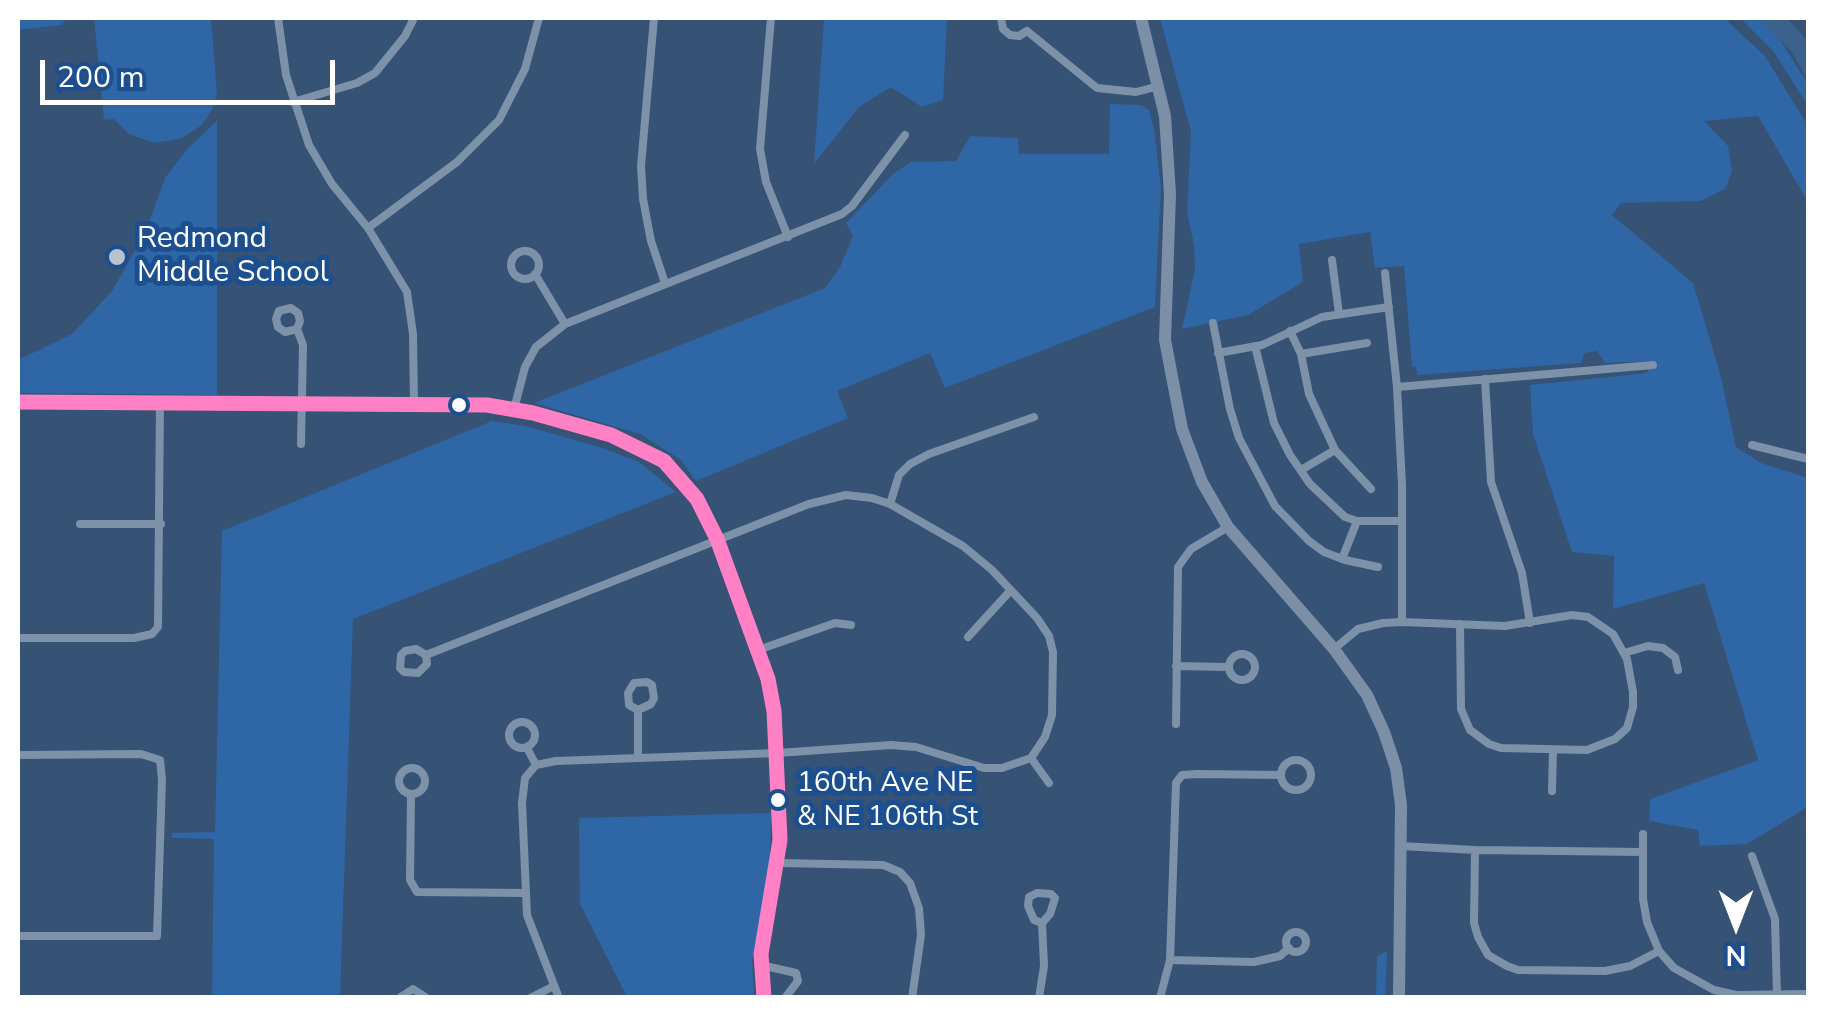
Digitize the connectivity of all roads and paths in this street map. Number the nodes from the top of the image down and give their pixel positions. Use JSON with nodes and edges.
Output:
{"nodes":[{"id":1,"x":278,"y":18,"type":"edge"},
{"id":2,"x":414,"y":18,"type":"edge"},
{"id":3,"x":539,"y":18,"type":"edge"},
{"id":4,"x":654,"y":18,"type":"edge"},
{"id":5,"x":770,"y":18,"type":"edge"},
{"id":6,"x":1001,"y":18,"type":"edge"},
{"id":7,"x":1140,"y":18,"type":"edge"},
{"id":8,"x":1159,"y":86,"type":"junction"},
{"id":9,"x":293,"y":102,"type":"junction"},
{"id":10,"x":905,"y":134,"type":"dead end"},
{"id":11,"x":368,"y":228,"type":"junction"},
{"id":12,"x":788,"y":237,"type":"junction"},
{"id":13,"x":1332,"y":260,"type":"dead end"},
{"id":14,"x":1385,"y":273,"type":"dead end"},
{"id":15,"x":535,"y":274,"type":"dead end"},
{"id":16,"x":665,"y":283,"type":"junction"},
{"id":17,"x":1388,"y":307,"type":"junction"},
{"id":18,"x":1339,"y":314,"type":"junction"},
{"id":19,"x":1213,"y":323,"type":"dead end"},
{"id":20,"x":565,"y":324,"type":"junction"},
{"id":21,"x":297,"y":329,"type":"dead end"},
{"id":22,"x":1290,"y":331,"type":"junction"},
{"id":23,"x":1367,"y":343,"type":"dead end"},
{"id":24,"x":1255,"y":346,"type":"junction"},
{"id":25,"x":1218,"y":354,"type":"junction"},
{"id":26,"x":1301,"y":354,"type":"junction"},
{"id":27,"x":1653,"y":364,"type":"dead end"},
{"id":28,"x":1485,"y":379,"type":"junction"},
{"id":29,"x":1397,"y":386,"type":"junction"},
{"id":30,"x":160,"y":401,"type":"junction"},
{"id":31,"x":18,"y":402,"type":"edge"},
{"id":32,"x":302,"y":402,"type":"junction"},
{"id":33,"x":414,"y":404,"type":"junction"},
{"id":34,"x":514,"y":409,"type":"junction"},
{"id":35,"x":1034,"y":417,"type":"dead end"},
{"id":36,"x":300,"y":444,"type":"dead end"},
{"id":37,"x":1752,"y":446,"type":"dead end"},
{"id":38,"x":1335,"y":450,"type":"junction"},
{"id":39,"x":1808,"y":459,"type":"edge"},
{"id":40,"x":1301,"y":470,"type":"junction"},
{"id":41,"x":1370,"y":488,"type":"dead end"},
{"id":42,"x":890,"y":504,"type":"junction"},
{"id":43,"x":1402,"y":521,"type":"junction"},
{"id":44,"x":1358,"y":522,"type":"junction"},
{"id":45,"x":80,"y":524,"type":"dead end"},
{"id":46,"x":161,"y":524,"type":"junction"},
{"id":47,"x":1228,"y":526,"type":"junction"},
{"id":48,"x":716,"y":539,"type":"junction"},
{"id":49,"x":1342,"y":559,"type":"junction"},
{"id":50,"x":1378,"y":567,"type":"dead end"},
{"id":51,"x":1011,"y":590,"type":"junction"},
{"id":52,"x":1402,"y":622,"type":"junction"},
{"id":53,"x":1530,"y":623,"type":"junction"},
{"id":54,"x":1460,"y":624,"type":"junction"},
{"id":55,"x":852,"y":625,"type":"dead end"},
{"id":56,"x":18,"y":638,"type":"edge"},
{"id":57,"x":968,"y":638,"type":"dead end"},
{"id":58,"x":1334,"y":649,"type":"junction"},
{"id":59,"x":758,"y":650,"type":"junction"},
{"id":60,"x":1624,"y":653,"type":"junction"},
{"id":61,"x":426,"y":655,"type":"dead end"},
{"id":62,"x":1176,"y":666,"type":"junction"},
{"id":63,"x":1230,"y":666,"type":"dead end"},
{"id":64,"x":1678,"y":670,"type":"dead end"},
{"id":65,"x":638,"y":710,"type":"dead end"},
{"id":66,"x":1176,"y":724,"type":"dead end"},
{"id":67,"x":528,"y":748,"type":"dead end"},
{"id":68,"x":1553,"y":750,"type":"junction"},
{"id":69,"x":778,"y":753,"type":"junction"},
{"id":70,"x":18,"y":754,"type":"edge"},
{"id":71,"x":638,"y":758,"type":"junction"},
{"id":72,"x":1032,"y":758,"type":"junction"},
{"id":73,"x":536,"y":766,"type":"junction"},
{"id":74,"x":1281,"y":775,"type":"dead end"},
{"id":75,"x":1049,"y":783,"type":"dead end"},
{"id":76,"x":1552,"y":790,"type":"dead end"},
{"id":77,"x":411,"y":794,"type":"dead end"},
{"id":78,"x":1643,"y":834,"type":"dead end"},
{"id":79,"x":1401,"y":846,"type":"junction"},
{"id":80,"x":1474,"y":850,"type":"junction"},
{"id":81,"x":1643,"y":852,"type":"junction"},
{"id":82,"x":1752,"y":856,"type":"dead end"},
{"id":83,"x":778,"y":863,"type":"junction"},
{"id":84,"x":525,"y":894,"type":"junction"},
{"id":85,"x":1042,"y":923,"type":"dead end"},
{"id":86,"x":18,"y":936,"type":"edge"},
{"id":87,"x":1289,"y":948,"type":"dead end"},
{"id":88,"x":1660,"y":951,"type":"junction"},
{"id":89,"x":1170,"y":960,"type":"junction"},
{"id":90,"x":760,"y":966,"type":"junction"},
{"id":91,"x":554,"y":986,"type":"junction"},
{"id":92,"x":1808,"y":994,"type":"edge"},
{"id":93,"x":1777,"y":996,"type":"edge"},
{"id":94,"x":399,"y":998,"type":"edge"},
{"id":95,"x":428,"y":998,"type":"edge"},
{"id":96,"x":530,"y":998,"type":"edge"},
{"id":97,"x":559,"y":998,"type":"edge"},
{"id":98,"x":764,"y":998,"type":"edge"},
{"id":99,"x":786,"y":998,"type":"edge"},
{"id":100,"x":912,"y":998,"type":"edge"},
{"id":101,"x":1039,"y":998,"type":"edge"},
{"id":102,"x":1160,"y":998,"type":"edge"},
{"id":103,"x":1398,"y":998,"type":"edge"}],
"edges":[{"from":1,"to":9,"type":"street"},
{"from":2,"to":9,"type":"street"},
{"from":3,"to":11,"type":"street"},
{"from":4,"to":16,"type":"street"},
{"from":5,"to":12,"type":"street"},
{"from":6,"to":8,"type":"street"},
{"from":7,"to":8,"type":"main road"},
{"from":8,"to":47,"type":"main road"},
{"from":9,"to":11,"type":"street"},
{"from":10,"to":12,"type":"street"},
{"from":11,"to":33,"type":"street"},
{"from":12,"to":16,"type":"street"},
{"from":13,"to":18,"type":"street"},
{"from":14,"to":17,"type":"street"},
{"from":15,"to":20,"type":"street"},
{"from":16,"to":20,"type":"street"},
{"from":17,"to":18,"type":"street"},
{"from":17,"to":29,"type":"street"},
{"from":18,"to":22,"type":"street"},
{"from":19,"to":25,"type":"street"},
{"from":20,"to":34,"type":"street"},
{"from":21,"to":32,"type":"street"},
{"from":22,"to":24,"type":"street"},
{"from":22,"to":26,"type":"street"},
{"from":23,"to":26,"type":"street"},
{"from":24,"to":25,"type":"street"},
{"from":24,"to":40,"type":"street"},
{"from":25,"to":49,"type":"street"},
{"from":26,"to":38,"type":"street"},
{"from":27,"to":28,"type":"street"},
{"from":28,"to":29,"type":"street"},
{"from":28,"to":53,"type":"street"},
{"from":29,"to":43,"type":"street"},
{"from":30,"to":31,"type":"street"},
{"from":30,"to":32,"type":"street"},
{"from":30,"to":46,"type":"street"},
{"from":32,"to":33,"type":"street"},
{"from":32,"to":36,"type":"street"},
{"from":33,"to":34,"type":"street"},
{"from":34,"to":48,"type":"street"},
{"from":35,"to":42,"type":"street"},
{"from":37,"to":39,"type":"street"},
{"from":38,"to":40,"type":"street"},
{"from":38,"to":41,"type":"street"},
{"from":40,"to":44,"type":"street"},
{"from":42,"to":48,"type":"street"},
{"from":42,"to":51,"type":"street"},
{"from":43,"to":44,"type":"street"},
{"from":43,"to":52,"type":"street"},
{"from":44,"to":49,"type":"street"},
{"from":45,"to":46,"type":"street"},
{"from":46,"to":56,"type":"street"},
{"from":47,"to":58,"type":"main road"},
{"from":47,"to":62,"type":"street"},
{"from":48,"to":59,"type":"street"},
{"from":48,"to":61,"type":"street"},
{"from":49,"to":50,"type":"street"},
{"from":51,"to":57,"type":"street"},
{"from":51,"to":72,"type":"street"},
{"from":52,"to":54,"type":"street"},
{"from":52,"to":58,"type":"street"},
{"from":53,"to":54,"type":"street"},
{"from":53,"to":60,"type":"street"},
{"from":54,"to":68,"type":"street"},
{"from":55,"to":59,"type":"street"},
{"from":58,"to":79,"type":"main road"},
{"from":59,"to":69,"type":"street"},
{"from":60,"to":64,"type":"street"},
{"from":60,"to":68,"type":"street"},
{"from":62,"to":63,"type":"street"},
{"from":62,"to":66,"type":"street"},
{"from":65,"to":71,"type":"street"},
{"from":67,"to":73,"type":"street"},
{"from":68,"to":76,"type":"street"},
{"from":69,"to":71,"type":"street"},
{"from":69,"to":72,"type":"street"},
{"from":69,"to":83,"type":"street"},
{"from":70,"to":86,"type":"street"},
{"from":71,"to":73,"type":"street"},
{"from":72,"to":75,"type":"street"},
{"from":73,"to":84,"type":"street"},
{"from":74,"to":89,"type":"street"},
{"from":77,"to":84,"type":"street"},
{"from":78,"to":81,"type":"street"},
{"from":79,"to":80,"type":"street"},
{"from":79,"to":103,"type":"main road"},
{"from":80,"to":81,"type":"street"},
{"from":80,"to":88,"type":"street"},
{"from":81,"to":88,"type":"street"},
{"from":82,"to":93,"type":"street"},
{"from":83,"to":90,"type":"street"},
{"from":83,"to":100,"type":"street"},
{"from":84,"to":91,"type":"street"},
{"from":85,"to":101,"type":"street"},
{"from":87,"to":89,"type":"street"},
{"from":88,"to":93,"type":"street"},
{"from":89,"to":102,"type":"street"},
{"from":90,"to":98,"type":"street"},
{"from":90,"to":99,"type":"street"},
{"from":91,"to":96,"type":"street"},
{"from":91,"to":97,"type":"street"},
{"from":92,"to":93,"type":"street"},
{"from":94,"to":95,"type":"street"}]}
